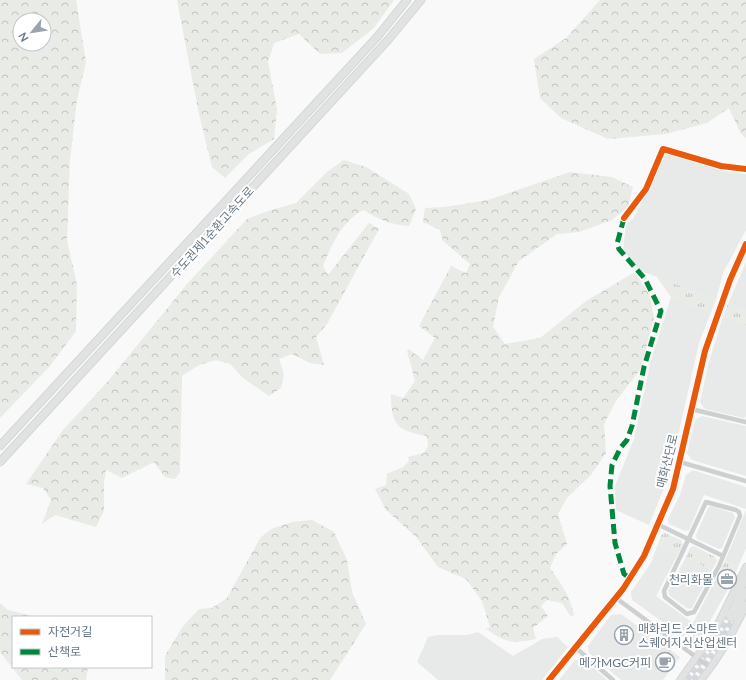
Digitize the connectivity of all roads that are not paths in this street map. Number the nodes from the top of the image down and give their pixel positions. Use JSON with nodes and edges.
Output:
{"nodes":[{"id":1,"x":407,"y":0,"type":"edge"},
{"id":2,"x":421,"y":0,"type":"edge"},
{"id":3,"x":746,"y":169,"type":"edge"},
{"id":4,"x":624,"y":218,"type":"dead end"},
{"id":5,"x":746,"y":244,"type":"edge"},
{"id":6,"x":691,"y":409,"type":"junction"},
{"id":7,"x":746,"y":422,"type":"edge"},
{"id":8,"x":0,"y":446,"type":"edge"},
{"id":9,"x":0,"y":462,"type":"edge"},
{"id":10,"x":680,"y":462,"type":"junction"},
{"id":11,"x":746,"y":482,"type":"edge"},
{"id":12,"x":657,"y":524,"type":"junction"},
{"id":13,"x":689,"y":539,"type":"junction"},
{"id":14,"x":723,"y":556,"type":"junction"},
{"id":15,"x":746,"y":567,"type":"edge"},
{"id":16,"x":746,"y":578,"type":"edge"},
{"id":17,"x":746,"y":591,"type":"edge"},
{"id":18,"x":616,"y":598,"type":"junction"},
{"id":19,"x":746,"y":605,"type":"edge"},
{"id":20,"x":733,"y":613,"type":"junction"},
{"id":21,"x":576,"y":648,"type":"junction"},
{"id":22,"x":697,"y":658,"type":"junction"},
{"id":23,"x":711,"y":668,"type":"junction"},
{"id":24,"x":549,"y":680,"type":"edge"},
{"id":25,"x":613,"y":680,"type":"edge"},
{"id":26,"x":680,"y":680,"type":"edge"},
{"id":27,"x":702,"y":680,"type":"edge"}],
"edges":[{"from":1,"to":8,"type":"highway","name":"수도권제1순환고속도로"},
{"from":2,"to":9,"type":"highway","name":"수도권제1순환고속도로"},
{"from":3,"to":4,"type":"street"},
{"from":5,"to":6,"type":"street","name":"매화산단로"},
{"from":6,"to":7,"type":"street"},
{"from":6,"to":10,"type":"street","name":"매화산단로"},
{"from":10,"to":11,"type":"street","name":"매화산단로"},
{"from":10,"to":12,"type":"street","name":"매화산단로"},
{"from":12,"to":13,"type":"street"},
{"from":12,"to":18,"type":"street","name":"매화산단로"},
{"from":13,"to":14,"type":"street"},
{"from":13,"to":14,"type":"street"},
{"from":13,"to":14,"type":"street"},
{"from":15,"to":20,"type":"main road"},
{"from":16,"to":20,"type":"main road"},
{"from":17,"to":20,"type":"main road"},
{"from":18,"to":21,"type":"street","name":"매화산단로"},
{"from":18,"to":22,"type":"street"},
{"from":19,"to":20,"type":"main road"},
{"from":20,"to":22,"type":"main road"},
{"from":20,"to":23,"type":"main road"},
{"from":21,"to":24,"type":"street","name":"매화산단로"},
{"from":21,"to":25,"type":"street"},
{"from":22,"to":23,"type":"street"},
{"from":22,"to":26,"type":"main road"},
{"from":23,"to":27,"type":"main road"}]}
